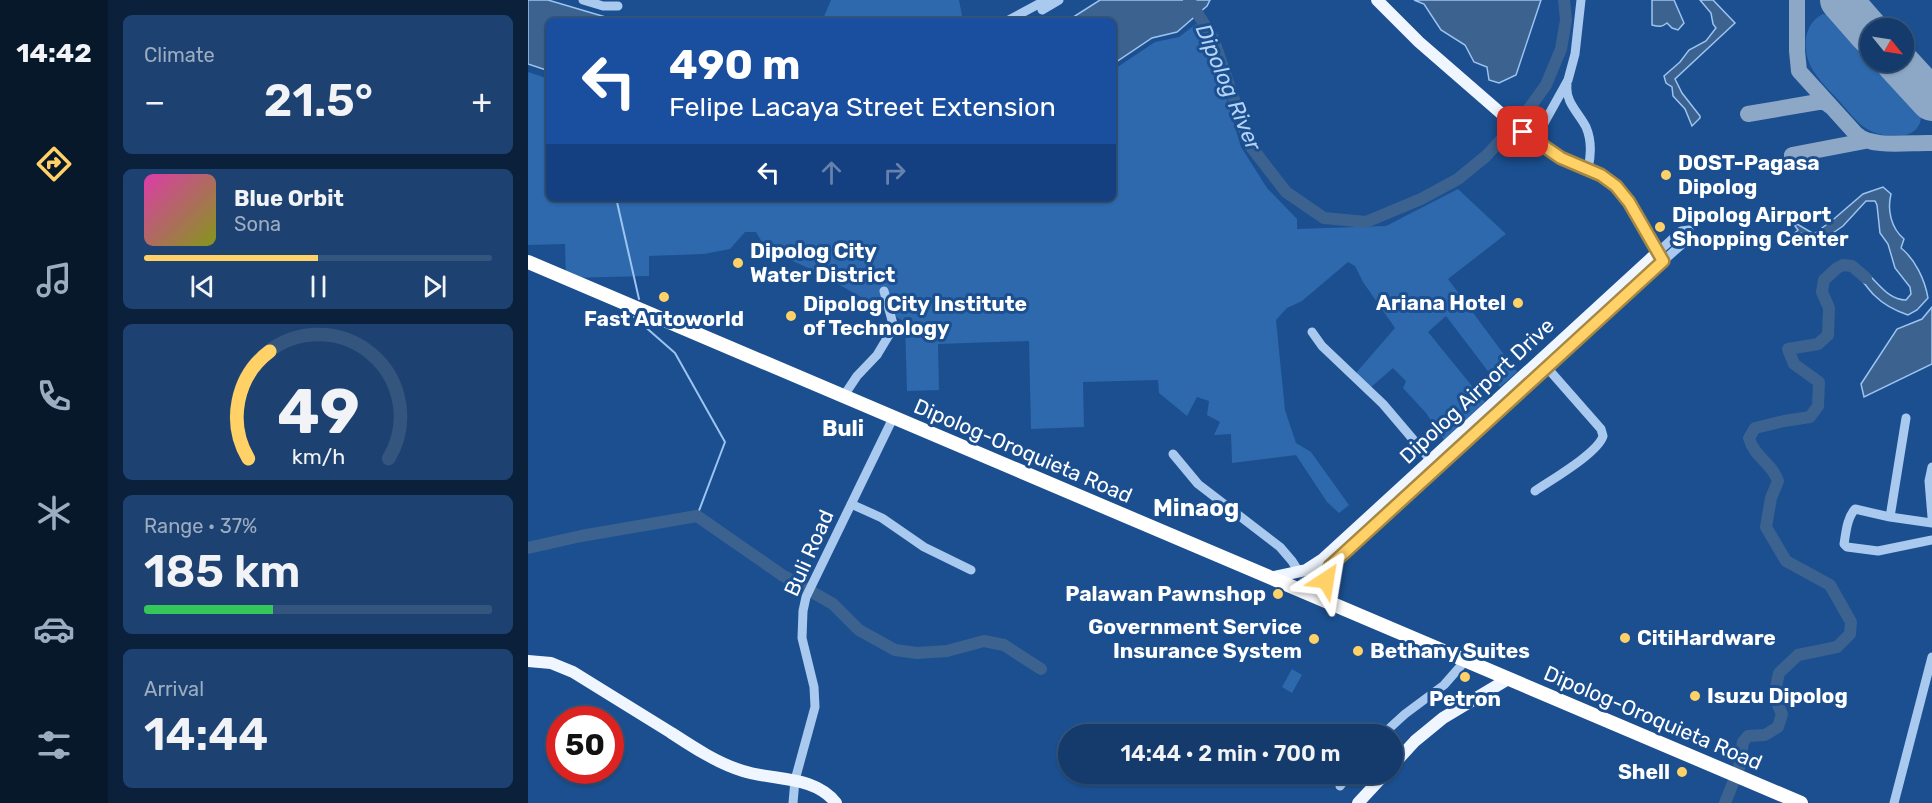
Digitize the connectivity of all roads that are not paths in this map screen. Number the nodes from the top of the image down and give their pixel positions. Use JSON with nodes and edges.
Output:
{"nodes":[{"id":1,"x":583,"y":0,"type":"edge"},
{"id":2,"x":1046,"y":0,"type":"edge"},
{"id":3,"x":1059,"y":0,"type":"edge"},
{"id":4,"x":1377,"y":0,"type":"edge"},
{"id":5,"x":1581,"y":0,"type":"edge"},
{"id":6,"x":618,"y":6,"type":"dead end"},
{"id":7,"x":1013,"y":18,"type":"edge"},
{"id":8,"x":1026,"y":18,"type":"edge"},
{"id":9,"x":1568,"y":80,"type":"junction"},
{"id":10,"x":1538,"y":134,"type":"dead end"},
{"id":11,"x":1588,"y":169,"type":"junction"},
{"id":12,"x":528,"y":262,"type":"edge"},
{"id":13,"x":884,"y":291,"type":"dead end"},
{"id":14,"x":1312,"y":332,"type":"dead end"},
{"id":15,"x":1544,"y":364,"type":"junction"},
{"id":16,"x":843,"y":397,"type":"junction"},
{"id":17,"x":893,"y":418,"type":"junction"},
{"id":18,"x":1906,"y":418,"type":"dead end"},
{"id":19,"x":1173,"y":454,"type":"dead end"},
{"id":20,"x":1434,"y":464,"type":"junction"},
{"id":21,"x":1932,"y":467,"type":"edge"},
{"id":22,"x":1535,"y":491,"type":"dead end"},
{"id":23,"x":851,"y":504,"type":"junction"},
{"id":24,"x":1890,"y":517,"type":"junction"},
{"id":25,"x":1932,"y":517,"type":"edge"},
{"id":26,"x":1932,"y":523,"type":"edge"},
{"id":27,"x":1932,"y":540,"type":"edge"},
{"id":28,"x":1327,"y":563,"type":"junction"},
{"id":29,"x":971,"y":570,"type":"dead end"},
{"id":30,"x":1299,"y":572,"type":"junction"},
{"id":31,"x":1270,"y":578,"type":"junction"},
{"id":32,"x":1330,"y":604,"type":"junction"},
{"id":33,"x":1932,"y":657,"type":"edge"},
{"id":34,"x":528,"y":661,"type":"edge"},
{"id":35,"x":1465,"y":661,"type":"junction"},
{"id":36,"x":1508,"y":679,"type":"junction"},
{"id":37,"x":1394,"y":724,"type":"edge"},
{"id":38,"x":1403,"y":754,"type":"edge"},
{"id":39,"x":795,"y":780,"type":"junction"},
{"id":40,"x":1376,"y":784,"type":"edge"},
{"id":41,"x":793,"y":803,"type":"edge"},
{"id":42,"x":836,"y":803,"type":"edge"},
{"id":43,"x":1358,"y":803,"type":"edge"},
{"id":44,"x":1801,"y":803,"type":"edge"},
{"id":45,"x":1893,"y":803,"type":"edge"}],
"edges":[{"from":1,"to":6,"type":"street"},
{"from":2,"to":7,"type":"street"},
{"from":3,"to":8,"type":"street"},
{"from":4,"to":11,"type":"main road"},
{"from":5,"to":9,"type":"street"},
{"from":9,"to":10,"type":"street"},
{"from":9,"to":11,"type":"street"},
{"from":11,"to":15,"type":"main road","name":"Dipolog Airport Drive"},
{"from":12,"to":16,"type":"highway","name":"Dipolog-Oroquieta Road"},
{"from":13,"to":16,"type":"street"},
{"from":14,"to":20,"type":"street"},
{"from":15,"to":20,"type":"main road","name":"Dipolog Airport Drive"},
{"from":15,"to":22,"type":"street"},
{"from":16,"to":17,"type":"highway","name":"Dipolog-Oroquieta Road"},
{"from":17,"to":23,"type":"street","name":"Buli Road"},
{"from":17,"to":31,"type":"highway","name":"Dipolog-Oroquieta Road"},
{"from":18,"to":24,"type":"street"},
{"from":19,"to":30,"type":"street"},
{"from":20,"to":28,"type":"main road","name":"Dipolog Airport Drive"},
{"from":21,"to":25,"type":"street"},
{"from":23,"to":29,"type":"street"},
{"from":23,"to":39,"type":"street","name":"Buli Road"},
{"from":24,"to":26,"type":"street"},
{"from":24,"to":27,"type":"street"},
{"from":28,"to":30,"type":"main road","name":"Dipolog Airport Drive"},
{"from":28,"to":32,"type":"main road"},
{"from":30,"to":31,"type":"main road","name":"Dipolog Airport Drive"},
{"from":31,"to":32,"type":"highway","name":"Dipolog-Oroquieta Road"},
{"from":32,"to":35,"type":"highway","name":"Dipolog-Oroquieta Road"},
{"from":33,"to":45,"type":"street"},
{"from":34,"to":39,"type":"main road"},
{"from":35,"to":36,"type":"highway","name":"Dipolog-Oroquieta Road"},
{"from":35,"to":37,"type":"street"},
{"from":36,"to":38,"type":"main road"},
{"from":36,"to":44,"type":"highway","name":"Dipolog-Oroquieta Road"},
{"from":39,"to":41,"type":"street","name":"Buli Road"},
{"from":39,"to":42,"type":"main road"},
{"from":40,"to":43,"type":"main road"}]}
